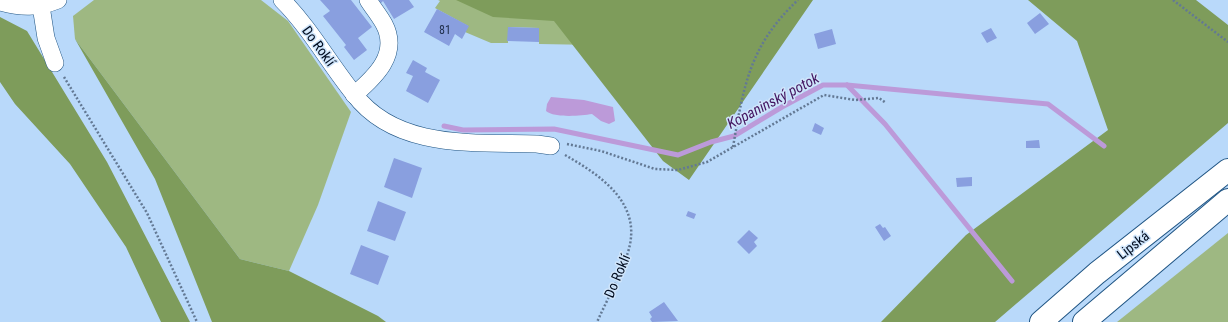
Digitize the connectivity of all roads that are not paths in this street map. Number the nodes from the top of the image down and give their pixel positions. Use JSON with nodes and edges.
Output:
{"nodes":[{"id":1,"x":58,"y":0,"type":"edge"},
{"id":2,"x":282,"y":0,"type":"edge"},
{"id":3,"x":368,"y":0,"type":"edge"},
{"id":4,"x":0,"y":2,"type":"edge"},
{"id":5,"x":41,"y":6,"type":"junction"},
{"id":6,"x":55,"y":63,"type":"road end"},
{"id":7,"x":354,"y":95,"type":"junction"},
{"id":8,"x":551,"y":146,"type":"road end"},
{"id":9,"x":1228,"y":170,"type":"edge"},
{"id":10,"x":1228,"y":200,"type":"edge"},
{"id":11,"x":1041,"y":322,"type":"edge"},
{"id":12,"x":1084,"y":322,"type":"edge"}],
"edges":[{"from":1,"to":5,"type":"street"},
{"from":2,"to":7,"type":"street","name":"Do Roklí"},
{"from":3,"to":7,"type":"street"},
{"from":4,"to":5,"type":"street"},
{"from":5,"to":6,"type":"street"},
{"from":7,"to":8,"type":"street","name":"Do Roklí"},
{"from":9,"to":11,"type":"highway","name":"Lipská"},
{"from":10,"to":12,"type":"highway","name":"Lipská"}]}
